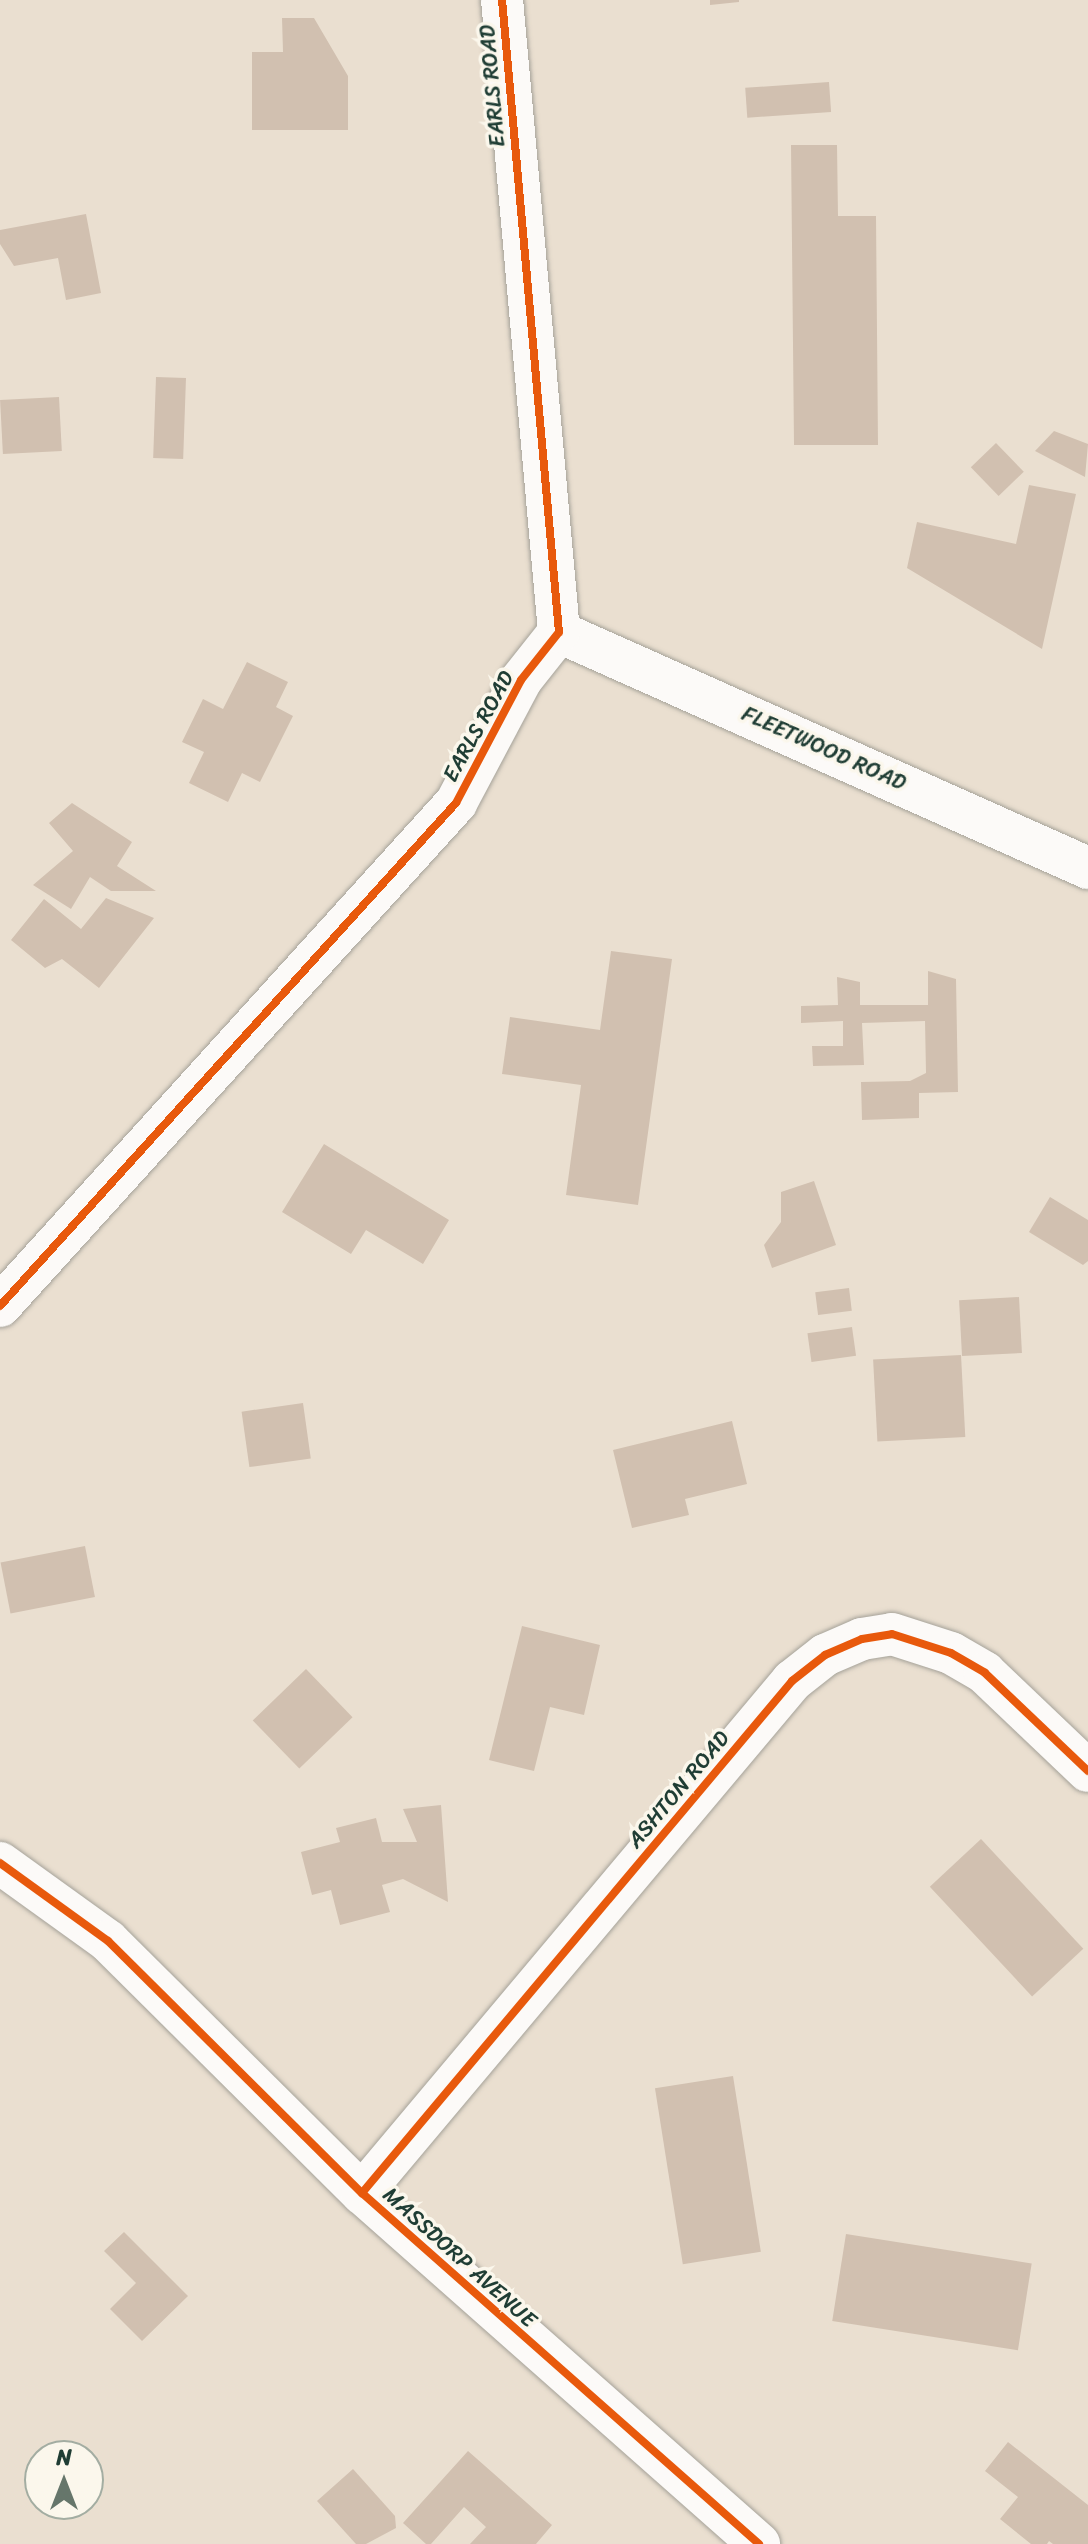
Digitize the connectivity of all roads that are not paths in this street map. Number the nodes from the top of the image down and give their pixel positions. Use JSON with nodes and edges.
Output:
{"nodes":[{"id":1,"x":502,"y":0,"type":"edge"},
{"id":2,"x":559,"y":632,"type":"junction"},
{"id":3,"x":1088,"y":868,"type":"edge"},
{"id":4,"x":0,"y":1306,"type":"edge"},
{"id":5,"x":1088,"y":1771,"type":"edge"},
{"id":6,"x":0,"y":1863,"type":"edge"},
{"id":7,"x":362,"y":2193,"type":"junction"},
{"id":8,"x":759,"y":2544,"type":"edge"}],
"edges":[{"from":1,"to":2,"type":"street","name":"EARLS ROAD"},
{"from":2,"to":3,"type":"street","name":"FLEETWOOD ROAD"},
{"from":2,"to":4,"type":"street","name":"EARLS ROAD"},
{"from":5,"to":7,"type":"street","name":"ASHTON ROAD"},
{"from":6,"to":7,"type":"street","name":"MASSDORP AVENUE"},
{"from":7,"to":8,"type":"street","name":"MASSDORP AVENUE"}]}
